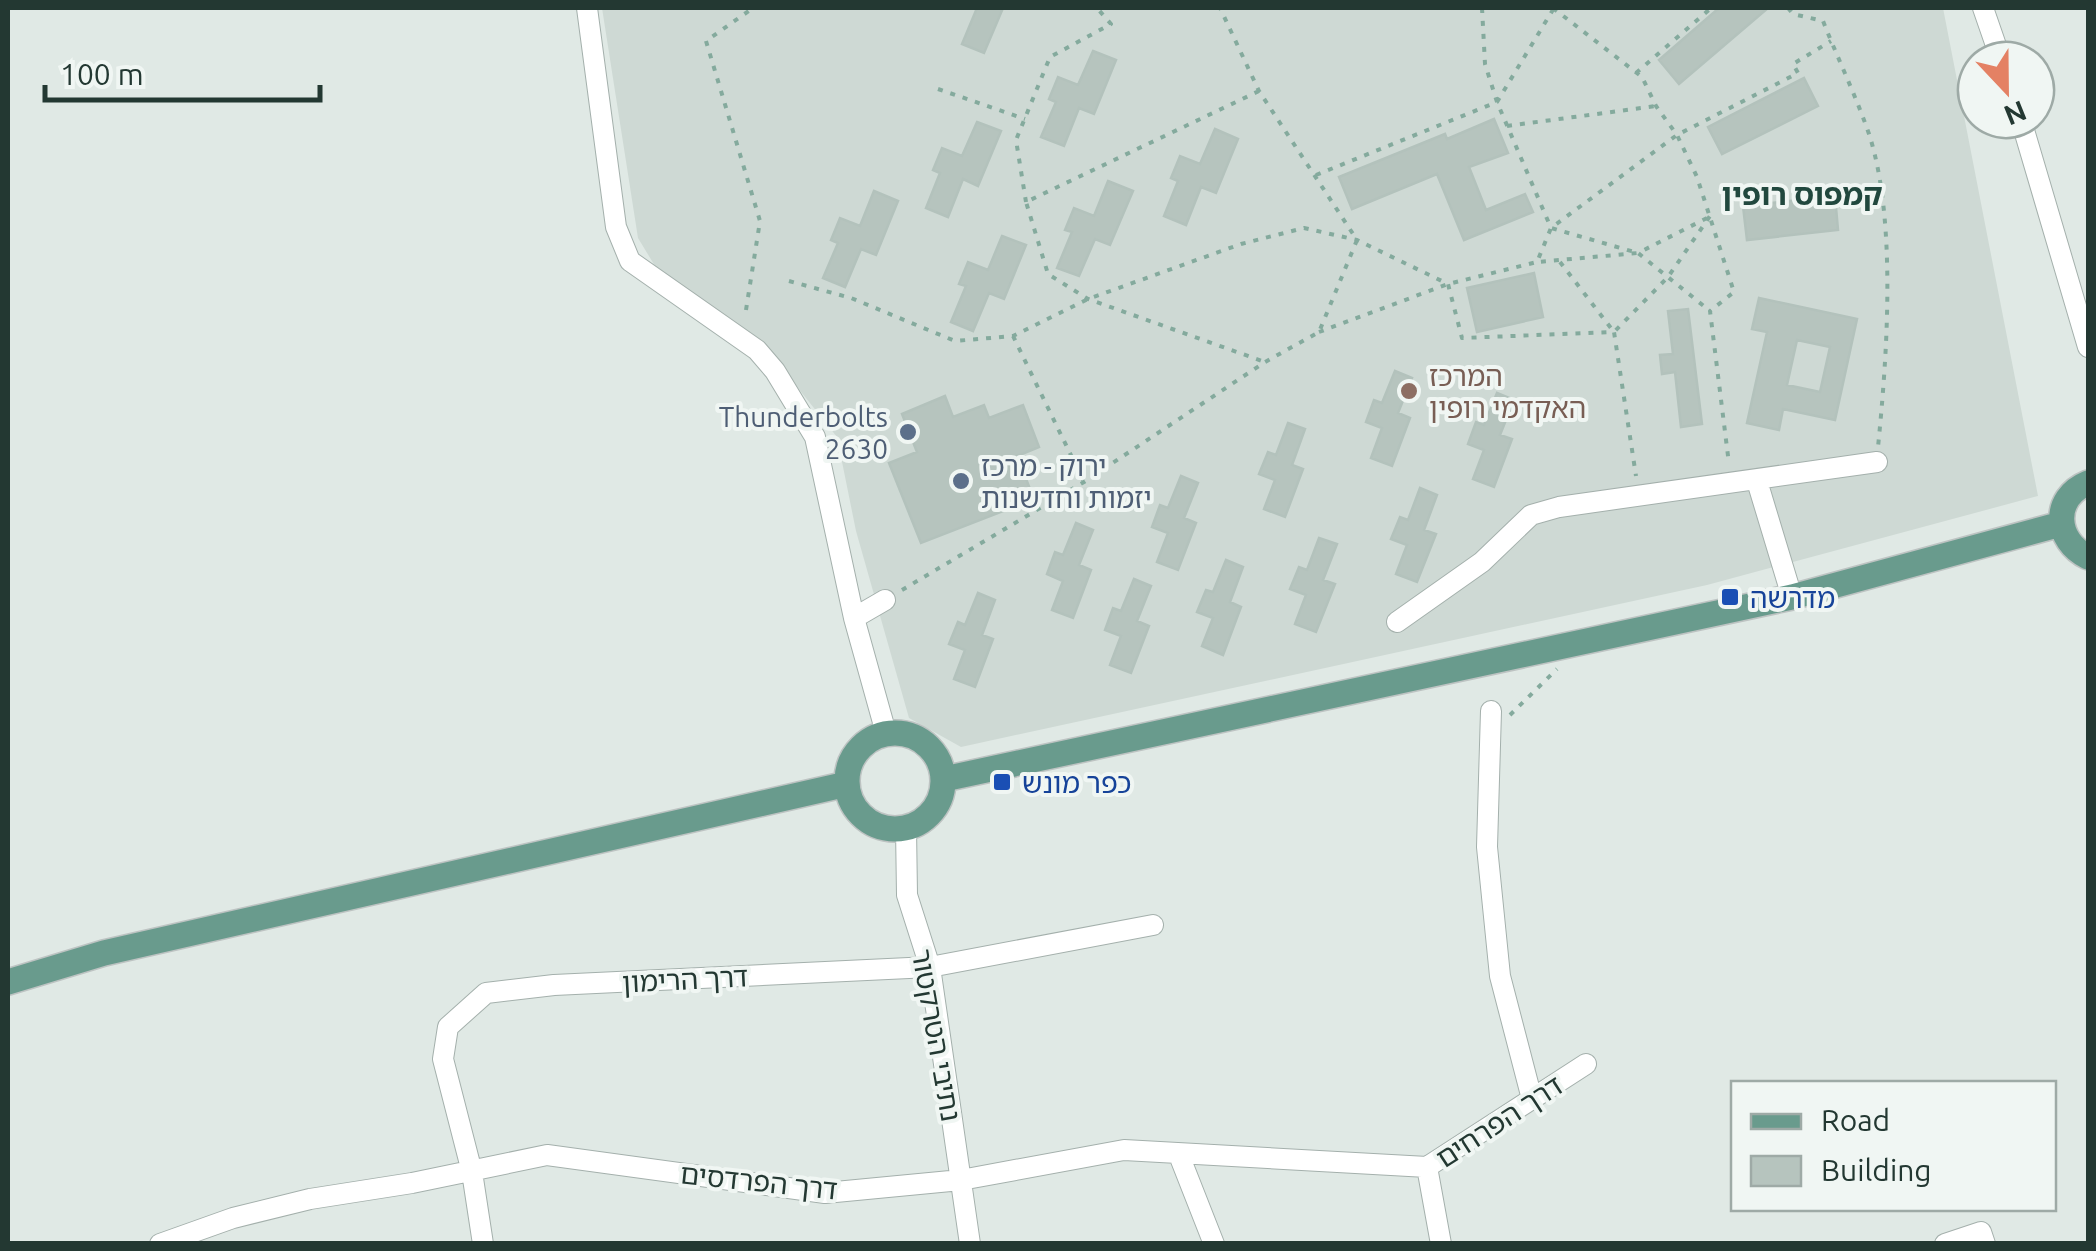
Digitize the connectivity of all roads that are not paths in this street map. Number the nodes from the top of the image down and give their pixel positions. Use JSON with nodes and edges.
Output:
{"nodes":[{"id":1,"x":587,"y":8,"type":"edge"},
{"id":2,"x":1983,"y":8,"type":"edge"},
{"id":3,"x":1994,"y":40,"type":"edge"},
{"id":4,"x":2026,"y":140,"type":"edge"},
{"id":5,"x":2088,"y":347,"type":"edge"},
{"id":6,"x":1877,"y":462,"type":"road end"},
{"id":7,"x":1757,"y":480,"type":"junction"},
{"id":8,"x":2086,"y":481,"type":"edge"},
{"id":9,"x":2061,"y":524,"type":"junction"},
{"id":10,"x":2088,"y":557,"type":"edge"},
{"id":11,"x":1792,"y":597,"type":"junction"},
{"id":12,"x":885,"y":600,"type":"road end"},
{"id":13,"x":854,"y":618,"type":"junction"},
{"id":14,"x":1397,"y":622,"type":"dead end"},
{"id":15,"x":1491,"y":711,"type":"dead end"},
{"id":16,"x":886,"y":734,"type":"junction"},
{"id":17,"x":944,"y":779,"type":"junction"},
{"id":18,"x":847,"y":784,"type":"junction"},
{"id":19,"x":906,"y":828,"type":"junction"},
{"id":20,"x":1153,"y":925,"type":"dead end"},
{"id":21,"x":930,"y":967,"type":"junction"},
{"id":22,"x":8,"y":982,"type":"edge"},
{"id":23,"x":1586,"y":1064,"type":"dead end"},
{"id":24,"x":1532,"y":1100,"type":"junction"},
{"id":25,"x":1178,"y":1155,"type":"junction"},
{"id":26,"x":1427,"y":1167,"type":"junction"},
{"id":27,"x":472,"y":1172,"type":"junction"},
{"id":28,"x":961,"y":1180,"type":"junction"},
{"id":29,"x":160,"y":1244,"type":"edge"},
{"id":30,"x":484,"y":1244,"type":"edge"},
{"id":31,"x":970,"y":1244,"type":"edge"},
{"id":32,"x":1214,"y":1244,"type":"edge"},
{"id":33,"x":1441,"y":1244,"type":"edge"},
{"id":34,"x":1945,"y":1244,"type":"edge"},
{"id":35,"x":1985,"y":1244,"type":"edge"}],
"edges":[{"from":1,"to":13,"type":"street"},
{"from":2,"to":3,"type":"street"},
{"from":4,"to":5,"type":"street"},
{"from":6,"to":7,"type":"street"},
{"from":7,"to":11,"type":"street"},
{"from":7,"to":14,"type":"street"},
{"from":8,"to":9,"type":"main road"},
{"from":9,"to":10,"type":"main road"},
{"from":9,"to":11,"type":"main road"},
{"from":11,"to":17,"type":"main road"},
{"from":12,"to":13,"type":"street"},
{"from":13,"to":16,"type":"street"},
{"from":15,"to":24,"type":"street"},
{"from":16,"to":17,"type":"main road"},
{"from":16,"to":18,"type":"main road"},
{"from":17,"to":19,"type":"main road"},
{"from":18,"to":19,"type":"main road"},
{"from":18,"to":22,"type":"main road"},
{"from":19,"to":21,"type":"street","name":"נתיבי הטרקטור"},
{"from":20,"to":21,"type":"street","name":"דרך הרימון"},
{"from":21,"to":27,"type":"street","name":"דרך הרימון"},
{"from":21,"to":28,"type":"street","name":"נתיבי הטרקטור"},
{"from":23,"to":24,"type":"street","name":"דרך הפרחים"},
{"from":24,"to":26,"type":"street","name":"דרך הפרחים"},
{"from":25,"to":26,"type":"street","name":"דרך הפרדסים"},
{"from":25,"to":28,"type":"street","name":"דרך הפרדסים"},
{"from":25,"to":32,"type":"street"},
{"from":26,"to":33,"type":"street","name":"דרך הפרחים"},
{"from":27,"to":28,"type":"street","name":"דרך הפרדסים"},
{"from":27,"to":29,"type":"street","name":"דרך הפרדסים"},
{"from":27,"to":30,"type":"street","name":"דרך הרימון"},
{"from":28,"to":31,"type":"street","name":"נתיבי הטרקטור"},
{"from":34,"to":35,"type":"street"}]}
